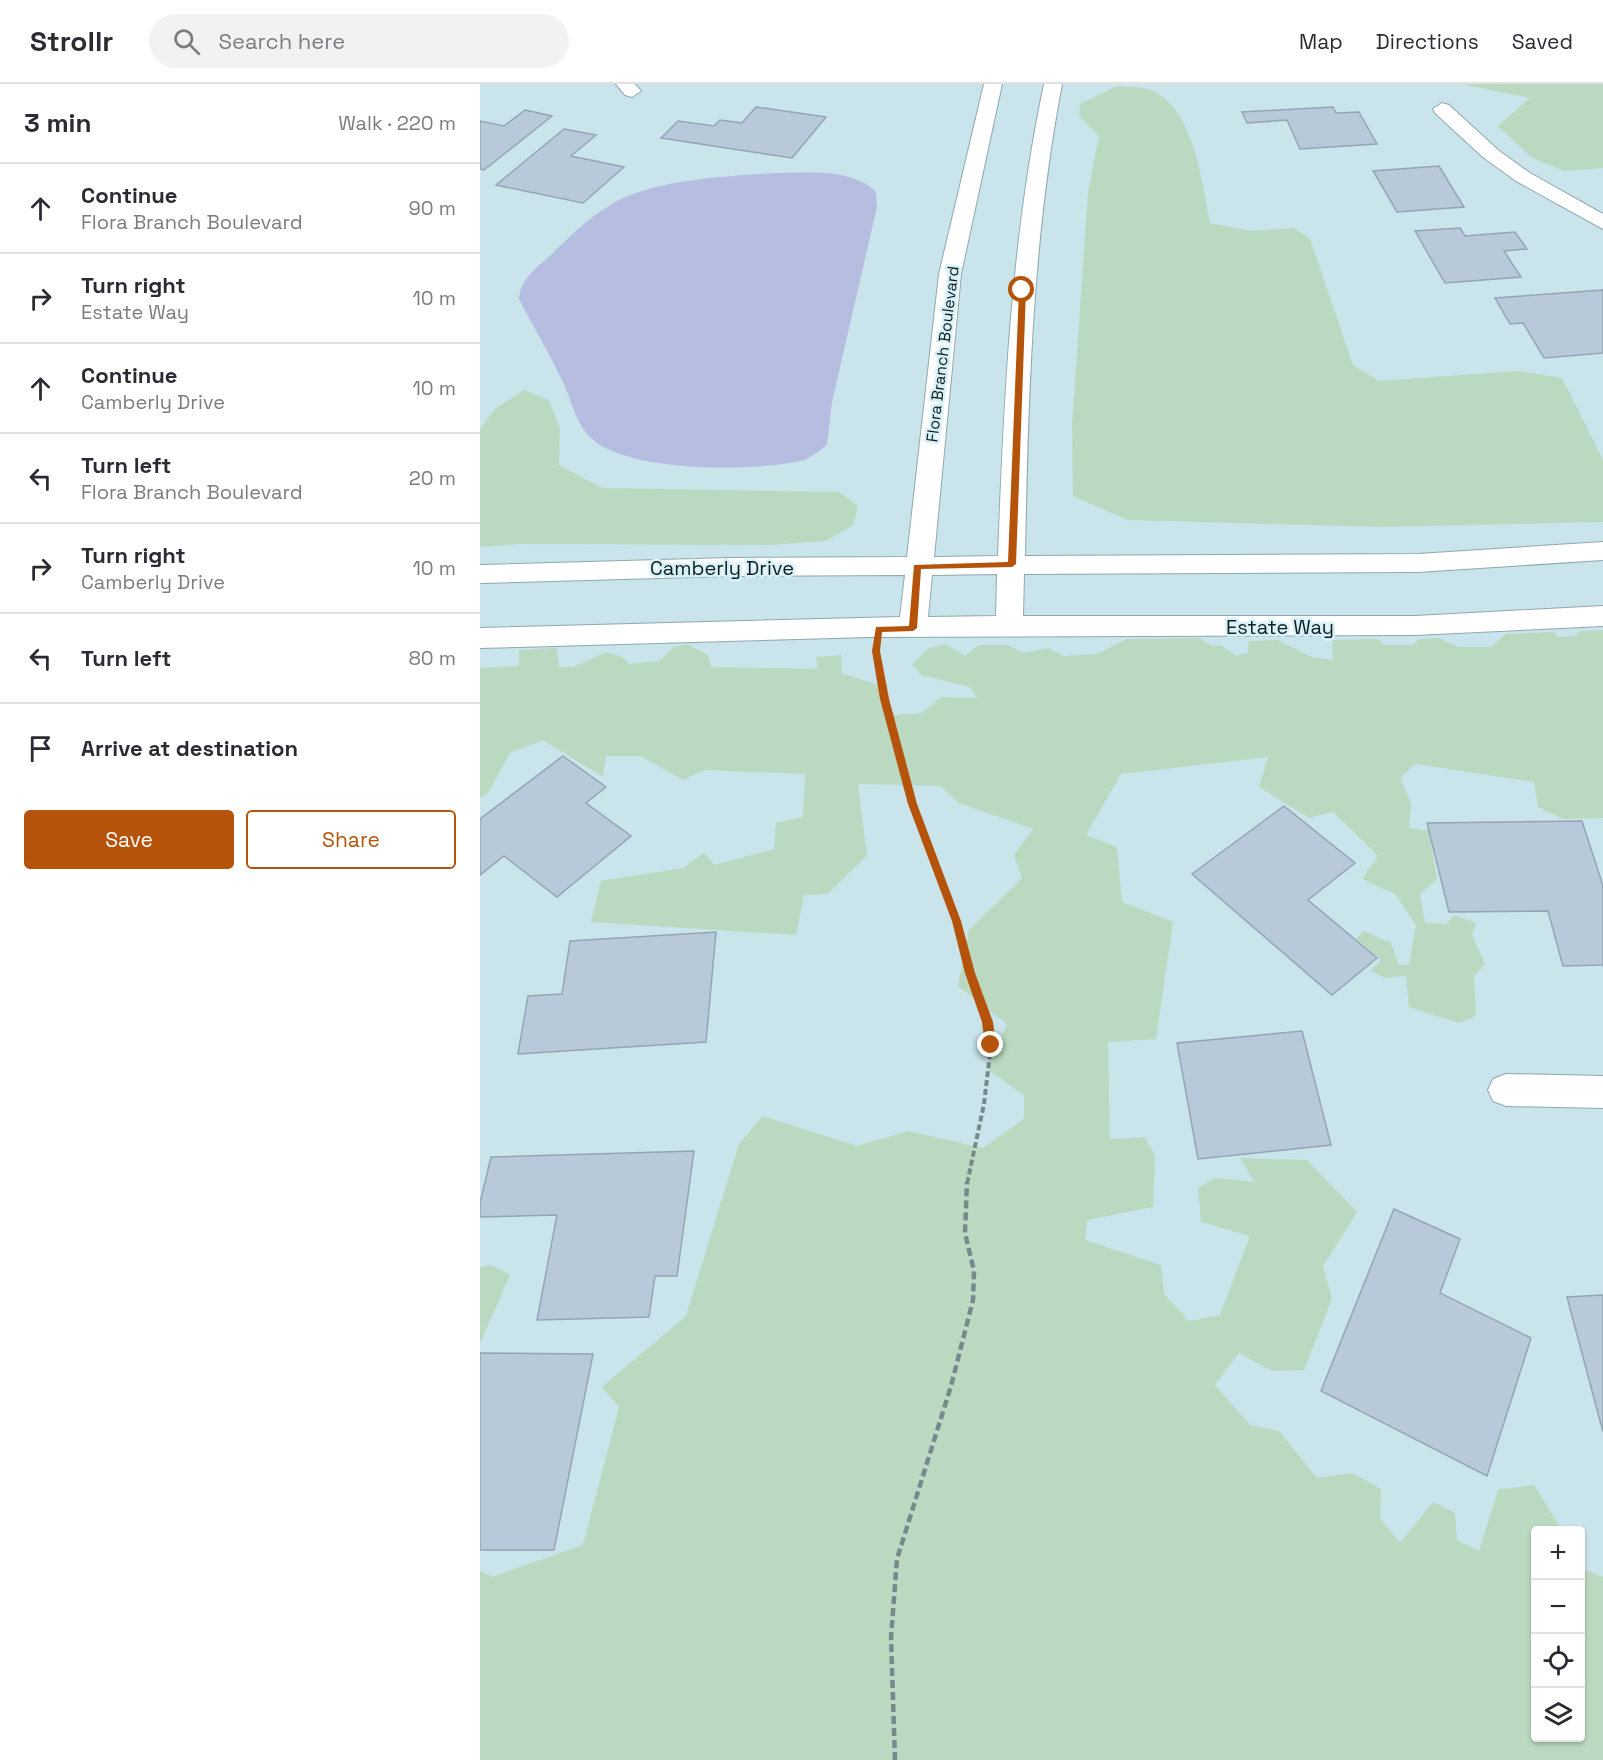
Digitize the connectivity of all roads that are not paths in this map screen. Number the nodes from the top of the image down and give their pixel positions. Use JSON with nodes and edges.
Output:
{"nodes":[{"id":1,"x":993,"y":84,"type":"edge"},
{"id":2,"x":1053,"y":84,"type":"edge"},
{"id":3,"x":1442,"y":109,"type":"dead end"},
{"id":4,"x":1603,"y":223,"type":"edge"},
{"id":5,"x":1603,"y":551,"type":"edge"},
{"id":6,"x":1012,"y":564,"type":"junction"},
{"id":7,"x":917,"y":567,"type":"junction"},
{"id":8,"x":480,"y":574,"type":"edge"},
{"id":9,"x":1603,"y":616,"type":"edge"},
{"id":10,"x":1009,"y":627,"type":"junction"},
{"id":11,"x":913,"y":628,"type":"junction"},
{"id":12,"x":480,"y":638,"type":"edge"},
{"id":13,"x":1506,"y":1090,"type":"dead end"},
{"id":14,"x":1603,"y":1092,"type":"edge"}],
"edges":[{"from":1,"to":7,"type":"street","name":"Flora Branch Boulevard"},
{"from":2,"to":6,"type":"street"},
{"from":3,"to":4,"type":"street"},
{"from":5,"to":6,"type":"street"},
{"from":6,"to":7,"type":"street","name":"Camberly Drive"},
{"from":6,"to":10,"type":"street"},
{"from":7,"to":8,"type":"street","name":"Camberly Drive"},
{"from":7,"to":11,"type":"street","name":"Flora Branch Boulevard"},
{"from":9,"to":10,"type":"street","name":"Estate Way"},
{"from":10,"to":11,"type":"street","name":"Estate Way"},
{"from":11,"to":12,"type":"street"},
{"from":13,"to":14,"type":"street"}]}
